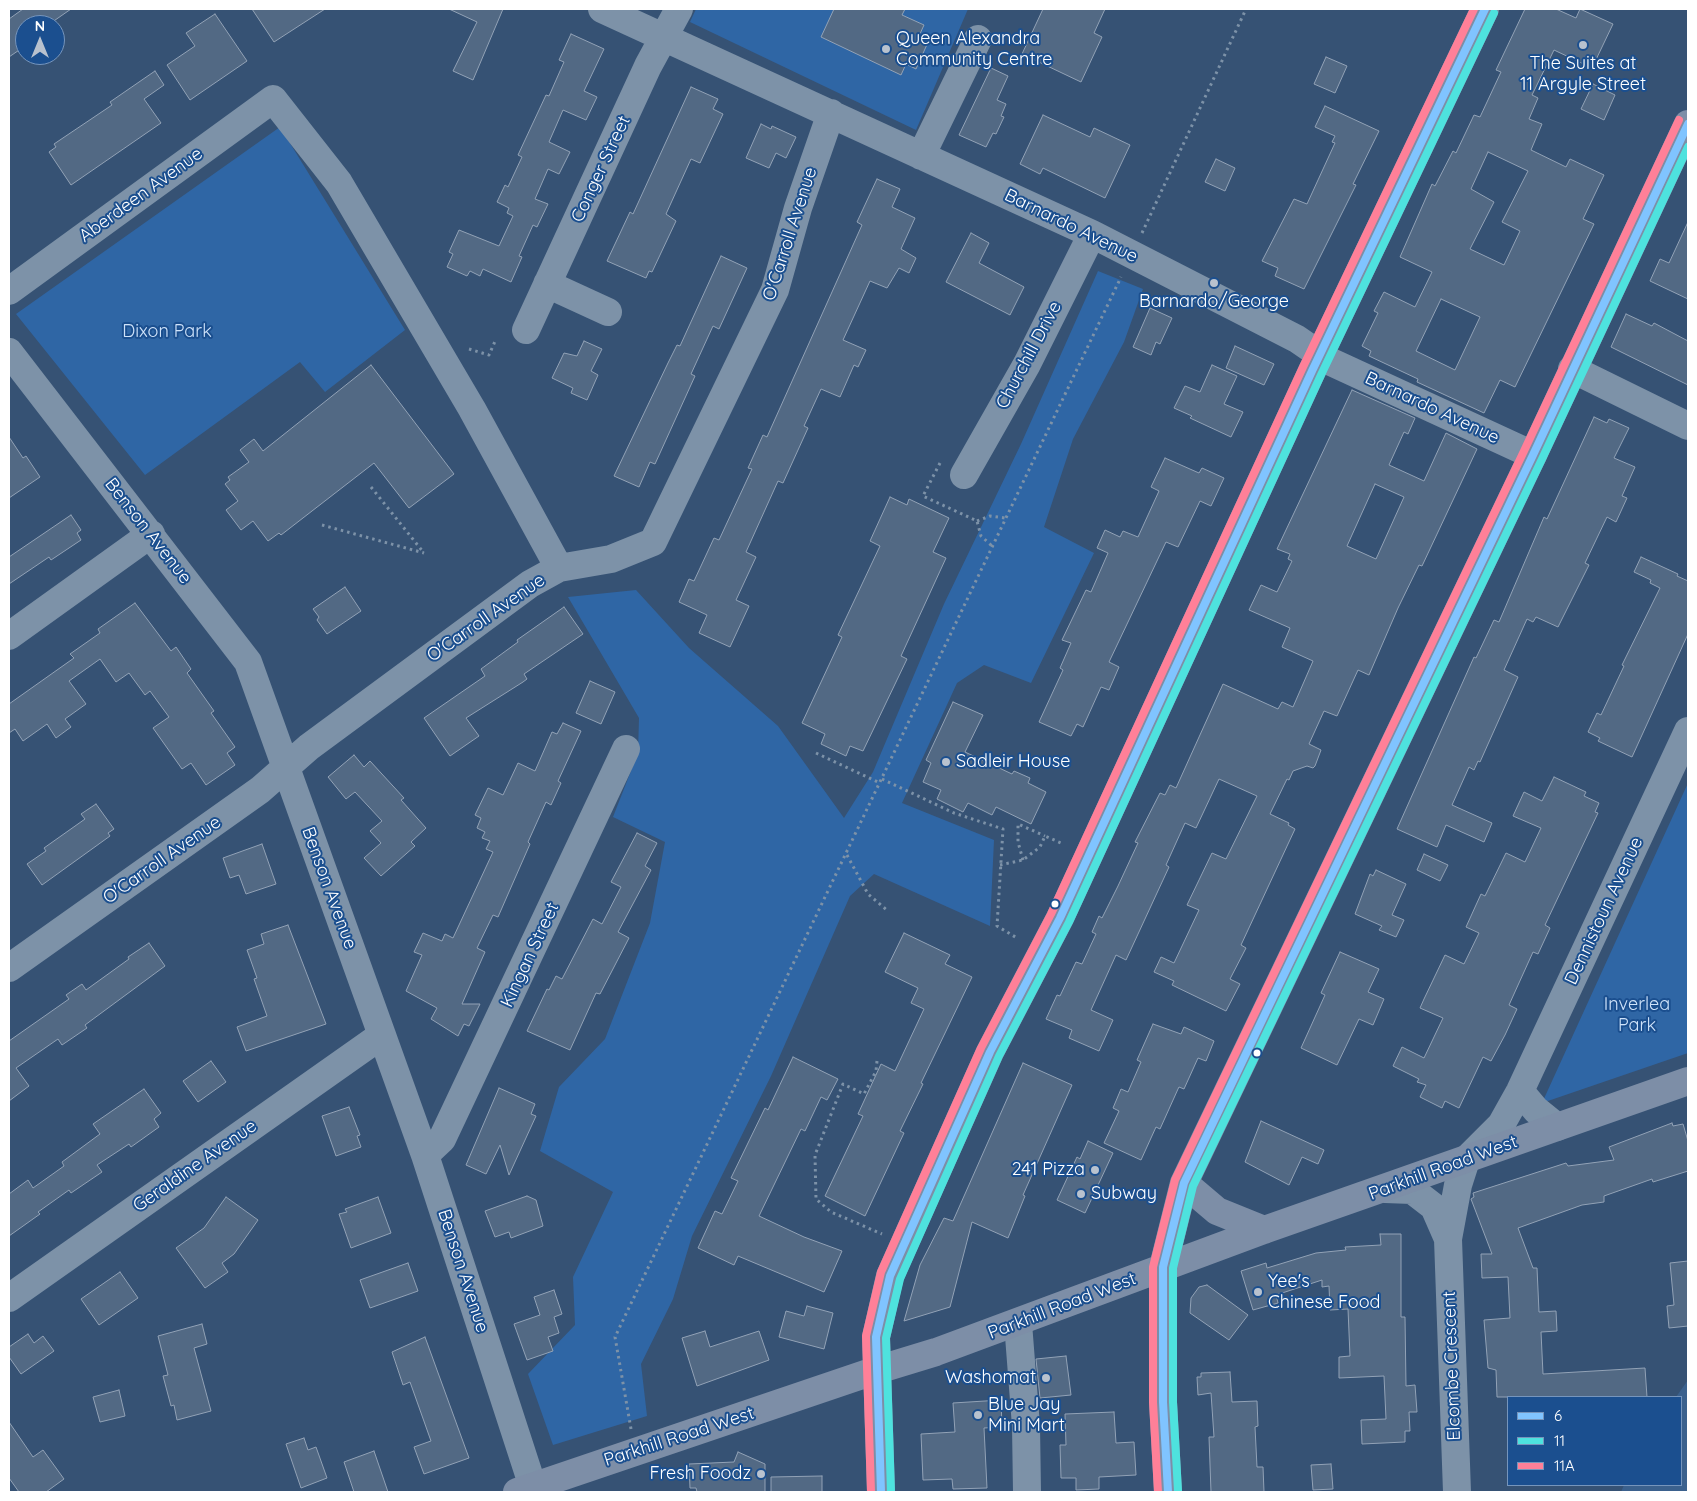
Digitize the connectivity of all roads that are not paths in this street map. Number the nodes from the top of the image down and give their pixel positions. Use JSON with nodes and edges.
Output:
{"nodes":[{"id":1,"x":602,"y":9,"type":"edge"},
{"id":2,"x":678,"y":9,"type":"edge"},
{"id":3,"x":1485,"y":9,"type":"edge"},
{"id":4,"x":663,"y":39,"type":"junction"},
{"id":5,"x":978,"y":39,"type":"dead end"},
{"id":6,"x":831,"y":113,"type":"junction"},
{"id":7,"x":1688,"y":124,"type":"edge"},
{"id":8,"x":921,"y":156,"type":"junction"},
{"id":9,"x":1092,"y":234,"type":"junction"},
{"id":10,"x":547,"y":284,"type":"junction"},
{"id":11,"x":9,"y":292,"type":"edge"},
{"id":12,"x":608,"y":312,"type":"dead end"},
{"id":13,"x":526,"y":330,"type":"dead end"},
{"id":14,"x":9,"y":352,"type":"edge"},
{"id":15,"x":1320,"y":355,"type":"junction"},
{"id":16,"x":1572,"y":369,"type":"junction"},
{"id":17,"x":1688,"y":426,"type":"edge"},
{"id":18,"x":1533,"y":455,"type":"junction"},
{"id":19,"x":952,"y":469,"type":"road end"},
{"id":20,"x":151,"y":534,"type":"junction"},
{"id":21,"x":559,"y":568,"type":"junction"},
{"id":22,"x":9,"y":636,"type":"edge"},
{"id":23,"x":1688,"y":731,"type":"edge"},
{"id":24,"x":626,"y":748,"type":"dead end"},
{"id":25,"x":286,"y":769,"type":"junction"},
{"id":26,"x":9,"y":968,"type":"edge"},
{"id":27,"x":382,"y":1034,"type":"junction"},
{"id":28,"x":1688,"y":1080,"type":"edge"},
{"id":29,"x":1520,"y":1091,"type":"junction"},
{"id":30,"x":1558,"y":1127,"type":"junction"},
{"id":31,"x":425,"y":1155,"type":"junction"},
{"id":32,"x":1466,"y":1160,"type":"junction"},
{"id":33,"x":1184,"y":1183,"type":"junction"},
{"id":34,"x":1385,"y":1189,"type":"junction"},
{"id":35,"x":1264,"y":1230,"type":"junction"},
{"id":36,"x":1448,"y":1239,"type":"junction"},
{"id":37,"x":1163,"y":1267,"type":"junction"},
{"id":38,"x":9,"y":1298,"type":"edge"},
{"id":39,"x":1018,"y":1323,"type":"junction"},
{"id":40,"x":877,"y":1370,"type":"junction"},
{"id":41,"x":525,"y":1489,"type":"edge"},
{"id":42,"x":881,"y":1492,"type":"edge"},
{"id":43,"x":1027,"y":1492,"type":"edge"},
{"id":44,"x":1168,"y":1492,"type":"edge"},
{"id":45,"x":1457,"y":1492,"type":"edge"}],
"edges":[{"from":1,"to":4,"type":"street","name":"Barnardo Avenue"},
{"from":2,"to":4,"type":"street","name":"Conger Street"},
{"from":3,"to":15,"type":"main road"},
{"from":4,"to":6,"type":"street","name":"Barnardo Avenue"},
{"from":4,"to":10,"type":"street","name":"Conger Street"},
{"from":5,"to":8,"type":"street"},
{"from":6,"to":8,"type":"street","name":"Barnardo Avenue"},
{"from":6,"to":21,"type":"street","name":"O'Carroll Avenue"},
{"from":7,"to":16,"type":"main road"},
{"from":8,"to":9,"type":"street","name":"Barnardo Avenue"},
{"from":9,"to":15,"type":"street","name":"Barnardo Avenue"},
{"from":9,"to":19,"type":"street","name":"Churchill Drive"},
{"from":10,"to":12,"type":"street"},
{"from":10,"to":13,"type":"street","name":"Conger Street"},
{"from":11,"to":21,"type":"street","name":"Aberdeen Avenue"},
{"from":14,"to":20,"type":"street","name":"Benson Avenue"},
{"from":15,"to":18,"type":"street","name":"Barnardo Avenue"},
{"from":15,"to":40,"type":"main road"},
{"from":16,"to":17,"type":"street"},
{"from":16,"to":18,"type":"main road"},
{"from":18,"to":33,"type":"main road"},
{"from":20,"to":22,"type":"street"},
{"from":20,"to":25,"type":"street","name":"Benson Avenue"},
{"from":21,"to":25,"type":"street","name":"O'Carroll Avenue"},
{"from":23,"to":29,"type":"street","name":"Dennistoun Avenue"},
{"from":24,"to":31,"type":"street","name":"Kingan Street"},
{"from":25,"to":26,"type":"street","name":"O'Carroll Avenue"},
{"from":25,"to":27,"type":"street","name":"Benson Avenue"},
{"from":27,"to":31,"type":"street","name":"Benson Avenue"},
{"from":27,"to":38,"type":"street","name":"Geraldine Avenue"},
{"from":28,"to":30,"type":"main road","name":"Parkhill Road West"},
{"from":29,"to":30,"type":"street"},
{"from":29,"to":32,"type":"street","name":"Dennistoun Avenue"},
{"from":30,"to":32,"type":"main road","name":"Parkhill Road West"},
{"from":31,"to":41,"type":"street","name":"Benson Avenue"},
{"from":32,"to":34,"type":"main road","name":"Parkhill Road West"},
{"from":32,"to":36,"type":"street","name":"Elcombe Crescent"},
{"from":33,"to":35,"type":"main road"},
{"from":33,"to":37,"type":"main road"},
{"from":34,"to":35,"type":"main road","name":"Parkhill Road West"},
{"from":34,"to":36,"type":"street","name":"Elcombe Crescent"},
{"from":35,"to":37,"type":"main road","name":"Parkhill Road West"},
{"from":36,"to":45,"type":"street","name":"Elcombe Crescent"},
{"from":37,"to":39,"type":"main road","name":"Parkhill Road West"},
{"from":37,"to":44,"type":"main road"},
{"from":39,"to":40,"type":"main road","name":"Parkhill Road West"},
{"from":39,"to":43,"type":"street"},
{"from":40,"to":41,"type":"main road","name":"Parkhill Road West"},
{"from":40,"to":42,"type":"main road"}]}
